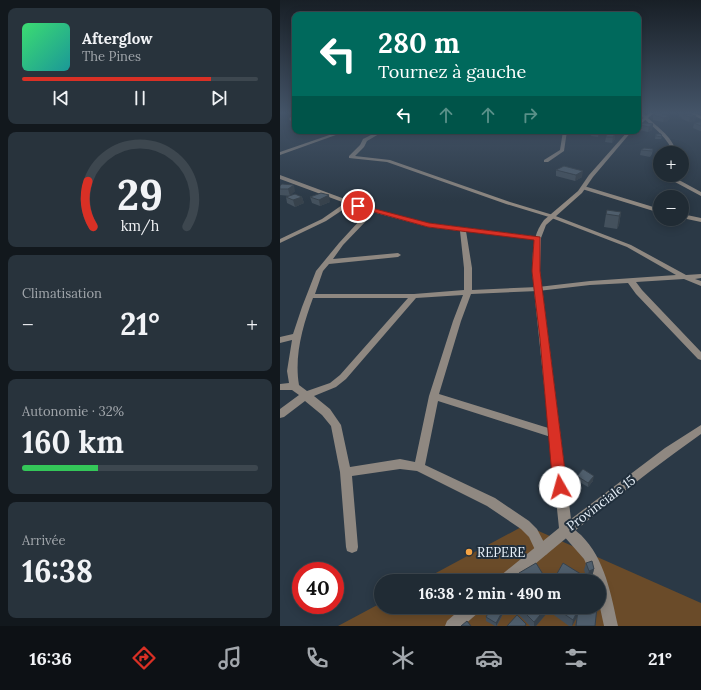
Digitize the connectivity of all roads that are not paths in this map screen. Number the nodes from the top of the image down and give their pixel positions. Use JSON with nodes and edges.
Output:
{"nodes":[{"id":1,"x":313,"y":142,"type":"edge"},
{"id":2,"x":364,"y":142,"type":"edge"},
{"id":3,"x":563,"y":142,"type":"edge"},
{"id":4,"x":620,"y":142,"type":"edge"},
{"id":5,"x":280,"y":154,"type":"edge"},
{"id":6,"x":546,"y":161,"type":"dead end"},
{"id":7,"x":280,"y":177,"type":"edge"},
{"id":8,"x":679,"y":182,"type":"edge"},
{"id":9,"x":298,"y":184,"type":"junction"},
{"id":10,"x":286,"y":187,"type":"edge"},
{"id":11,"x":584,"y":188,"type":"junction"},
{"id":12,"x":701,"y":194,"type":"edge"},
{"id":13,"x":349,"y":203,"type":"junction"},
{"id":14,"x":367,"y":209,"type":"junction"},
{"id":15,"x":653,"y":209,"type":"edge"},
{"id":16,"x":551,"y":216,"type":"junction"},
{"id":17,"x":689,"y":217,"type":"edge"},
{"id":18,"x":701,"y":220,"type":"edge"},
{"id":19,"x":463,"y":230,"type":"junction"},
{"id":20,"x":538,"y":238,"type":"junction"},
{"id":21,"x":280,"y":241,"type":"edge"},
{"id":22,"x":398,"y":256,"type":"dead end"},
{"id":23,"x":327,"y":262,"type":"junction"},
{"id":24,"x":701,"y":276,"type":"edge"},
{"id":25,"x":685,"y":277,"type":"junction"},
{"id":26,"x":630,"y":280,"type":"junction"},
{"id":27,"x":701,"y":284,"type":"edge"},
{"id":28,"x":538,"y":289,"type":"junction"},
{"id":29,"x":468,"y":292,"type":"junction"},
{"id":30,"x":310,"y":296,"type":"junction"},
{"id":31,"x":414,"y":296,"type":"junction"},
{"id":32,"x":297,"y":336,"type":"junction"},
{"id":33,"x":280,"y":340,"type":"edge"},
{"id":34,"x":701,"y":357,"type":"edge"},
{"id":35,"x":280,"y":386,"type":"edge"},
{"id":36,"x":294,"y":386,"type":"junction"},
{"id":37,"x":305,"y":396,"type":"junction"},
{"id":38,"x":434,"y":396,"type":"junction"},
{"id":39,"x":280,"y":414,"type":"edge"},
{"id":40,"x":701,"y":429,"type":"edge"},
{"id":41,"x":554,"y":434,"type":"junction"},
{"id":42,"x":419,"y":467,"type":"junction"},
{"id":43,"x":346,"y":472,"type":"junction"},
{"id":44,"x":566,"y":530,"type":"junction"},
{"id":45,"x":352,"y":547,"type":"dead end"},
{"id":46,"x":542,"y":550,"type":"junction"},
{"id":47,"x":513,"y":574,"type":"edge"},
{"id":48,"x":466,"y":614,"type":"edge"},
{"id":49,"x":452,"y":626,"type":"edge"},
{"id":50,"x":611,"y":626,"type":"edge"}],
"edges":[{"from":1,"to":5,"type":"street"},
{"from":2,"to":16,"type":"street"},
{"from":3,"to":6,"type":"street"},
{"from":4,"to":11,"type":"street"},
{"from":7,"to":9,"type":"street"},
{"from":8,"to":12,"type":"street"},
{"from":9,"to":10,"type":"street"},
{"from":9,"to":13,"type":"street"},
{"from":11,"to":15,"type":"street"},
{"from":11,"to":16,"type":"street"},
{"from":13,"to":14,"type":"street"},
{"from":13,"to":21,"type":"street"},
{"from":14,"to":19,"type":"street"},
{"from":14,"to":23,"type":"street"},
{"from":16,"to":20,"type":"street"},
{"from":16,"to":25,"type":"street"},
{"from":17,"to":18,"type":"street"},
{"from":19,"to":20,"type":"street"},
{"from":19,"to":29,"type":"street"},
{"from":20,"to":28,"type":"street"},
{"from":22,"to":23,"type":"street"},
{"from":23,"to":30,"type":"street"},
{"from":24,"to":25,"type":"street"},
{"from":25,"to":26,"type":"street"},
{"from":25,"to":27,"type":"street"},
{"from":26,"to":28,"type":"street"},
{"from":26,"to":34,"type":"street"},
{"from":28,"to":29,"type":"street"},
{"from":28,"to":41,"type":"street"},
{"from":29,"to":31,"type":"street"},
{"from":29,"to":38,"type":"street"},
{"from":30,"to":31,"type":"street"},
{"from":30,"to":32,"type":"street"},
{"from":31,"to":37,"type":"street"},
{"from":32,"to":33,"type":"street"},
{"from":32,"to":36,"type":"street"},
{"from":35,"to":36,"type":"street"},
{"from":36,"to":37,"type":"street"},
{"from":37,"to":39,"type":"street"},
{"from":37,"to":43,"type":"street"},
{"from":38,"to":41,"type":"street"},
{"from":38,"to":42,"type":"street"},
{"from":40,"to":44,"type":"street","name":"Provinciale 15"},
{"from":41,"to":44,"type":"street"},
{"from":42,"to":43,"type":"street"},
{"from":42,"to":46,"type":"street"},
{"from":43,"to":45,"type":"street"},
{"from":44,"to":46,"type":"street","name":"Provinciale 15"},
{"from":44,"to":50,"type":"street"},
{"from":46,"to":47,"type":"street","name":"Provinciale 15"},
{"from":48,"to":49,"type":"street"}]}
